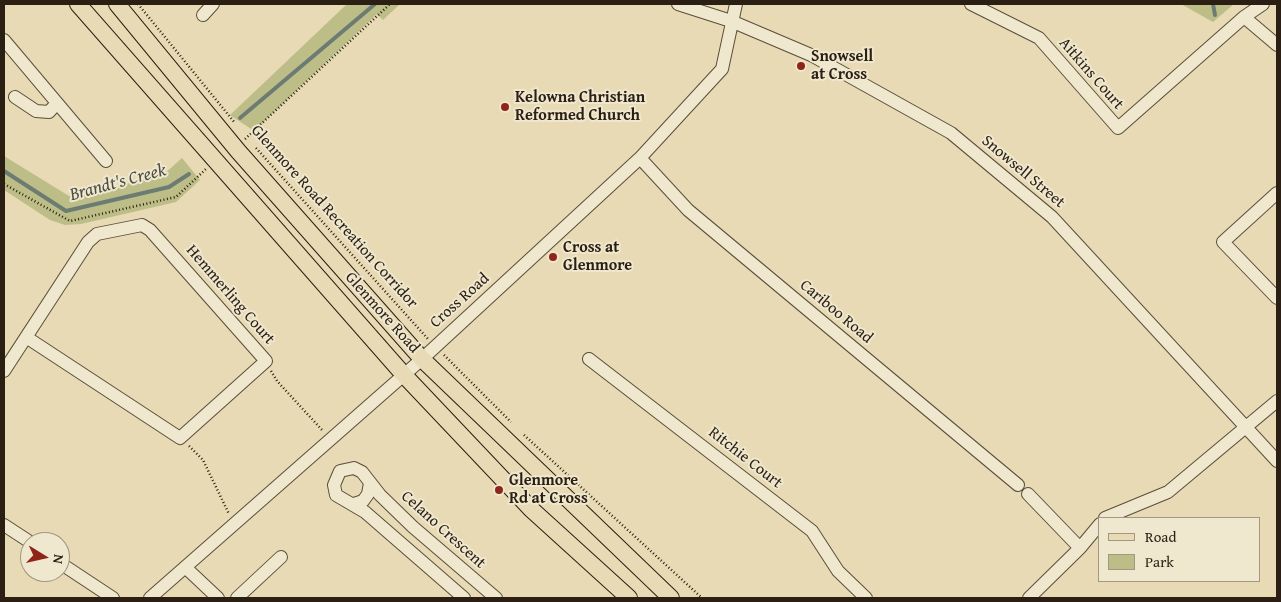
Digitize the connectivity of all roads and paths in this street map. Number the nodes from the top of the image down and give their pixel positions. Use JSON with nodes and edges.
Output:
{"nodes":[{"id":1,"x":78,"y":4,"type":"edge"},
{"id":2,"x":117,"y":4,"type":"edge"},
{"id":3,"x":138,"y":4,"type":"edge"},
{"id":4,"x":213,"y":4,"type":"edge"},
{"id":5,"x":678,"y":4,"type":"edge"},
{"id":6,"x":736,"y":4,"type":"edge"},
{"id":7,"x":971,"y":4,"type":"edge"},
{"id":8,"x":1263,"y":4,"type":"edge"},
{"id":9,"x":203,"y":15,"type":"dead end"},
{"id":10,"x":1244,"y":17,"type":"junction"},
{"id":11,"x":731,"y":21,"type":"junction"},
{"id":12,"x":4,"y":40,"type":"edge"},
{"id":13,"x":1277,"y":45,"type":"edge"},
{"id":14,"x":15,"y":97,"type":"dead end"},
{"id":15,"x":57,"y":103,"type":"junction"},
{"id":16,"x":640,"y":158,"type":"junction"},
{"id":17,"x":106,"y":161,"type":"dead end"},
{"id":18,"x":1277,"y":193,"type":"edge"},
{"id":19,"x":1277,"y":298,"type":"edge"},
{"id":20,"x":26,"y":337,"type":"junction"},
{"id":21,"x":434,"y":346,"type":"junction"},
{"id":22,"x":422,"y":359,"type":"junction"},
{"id":23,"x":589,"y":359,"type":"dead end"},
{"id":24,"x":266,"y":361,"type":"junction"},
{"id":25,"x":4,"y":371,"type":"edge"},
{"id":26,"x":404,"y":375,"type":"junction"},
{"id":27,"x":1277,"y":400,"type":"edge"},
{"id":28,"x":1247,"y":428,"type":"junction"},
{"id":29,"x":180,"y":438,"type":"junction"},
{"id":30,"x":331,"y":440,"type":"junction"},
{"id":31,"x":1277,"y":461,"type":"edge"},
{"id":32,"x":370,"y":483,"type":"junction"},
{"id":33,"x":1018,"y":485,"type":"dead end"},
{"id":34,"x":1028,"y":494,"type":"dead end"},
{"id":35,"x":354,"y":504,"type":"junction"},
{"id":36,"x":1107,"y":517,"type":"edge"},
{"id":37,"x":234,"y":524,"type":"junction"},
{"id":38,"x":4,"y":525,"type":"edge"},
{"id":39,"x":1098,"y":526,"type":"edge"},
{"id":40,"x":20,"y":535,"type":"edge"},
{"id":41,"x":1080,"y":548,"type":"junction"},
{"id":42,"x":281,"y":557,"type":"dead end"},
{"id":43,"x":185,"y":567,"type":"junction"},
{"id":44,"x":70,"y":569,"type":"edge"},
{"id":45,"x":113,"y":598,"type":"edge"},
{"id":46,"x":150,"y":598,"type":"edge"},
{"id":47,"x":218,"y":598,"type":"edge"},
{"id":48,"x":237,"y":598,"type":"edge"},
{"id":49,"x":464,"y":598,"type":"edge"},
{"id":50,"x":496,"y":598,"type":"edge"},
{"id":51,"x":629,"y":598,"type":"edge"},
{"id":52,"x":671,"y":598,"type":"edge"},
{"id":53,"x":702,"y":598,"type":"edge"},
{"id":54,"x":866,"y":598,"type":"edge"},
{"id":55,"x":1029,"y":598,"type":"edge"}],
"edges":[{"from":1,"to":26,"type":"main road","name":"Glenmore Road"},
{"from":2,"to":22,"type":"main road","name":"Glenmore Road"},
{"from":3,"to":21,"type":"path","name":"Glenmore Road Recreation Corridor"},
{"from":4,"to":9,"type":"street"},
{"from":5,"to":11,"type":"street","name":"Snowsell Street"},
{"from":6,"to":11,"type":"street","name":"Cross Road"},
{"from":7,"to":10,"type":"street","name":"Aitkins Court"},
{"from":8,"to":10,"type":"street"},
{"from":10,"to":13,"type":"street"},
{"from":11,"to":16,"type":"street","name":"Cross Road"},
{"from":11,"to":28,"type":"street","name":"Snowsell Street"},
{"from":12,"to":15,"type":"street"},
{"from":14,"to":15,"type":"street"},
{"from":15,"to":17,"type":"street"},
{"from":16,"to":21,"type":"street","name":"Cross Road"},
{"from":16,"to":33,"type":"street","name":"Cariboo Road"},
{"from":18,"to":19,"type":"street"},
{"from":20,"to":24,"type":"street","name":"Hemmerling Court"},
{"from":20,"to":25,"type":"street","name":"Hemmerling Court"},
{"from":20,"to":29,"type":"street"},
{"from":21,"to":22,"type":"street","name":"Cross Road"},
{"from":21,"to":53,"type":"path","name":"Glenmore Road Recreation Corridor"},
{"from":22,"to":26,"type":"street","name":"Cross Road"},
{"from":22,"to":52,"type":"main road","name":"Glenmore Road"},
{"from":23,"to":54,"type":"street","name":"Ritchie Court"},
{"from":24,"to":29,"type":"street","name":"Hemmerling Court"},
{"from":24,"to":30,"type":"path"},
{"from":26,"to":30,"type":"street","name":"Cross Road"},
{"from":26,"to":51,"type":"main road","name":"Glenmore Road"},
{"from":27,"to":28,"type":"street"},
{"from":28,"to":31,"type":"street","name":"Snowsell Street"},
{"from":28,"to":36,"type":"street"},
{"from":29,"to":37,"type":"path"},
{"from":30,"to":37,"type":"street","name":"Cross Road"},
{"from":32,"to":35,"type":"street"},
{"from":32,"to":35,"type":"street","name":"Celano Crescent"},
{"from":32,"to":50,"type":"street","name":"Celano Crescent"},
{"from":34,"to":41,"type":"street"},
{"from":35,"to":49,"type":"street","name":"Celano Crescent"},
{"from":37,"to":43,"type":"street","name":"Cross Road"},
{"from":38,"to":40,"type":"street"},
{"from":39,"to":41,"type":"street"},
{"from":41,"to":55,"type":"street"},
{"from":42,"to":48,"type":"street"},
{"from":43,"to":46,"type":"street","name":"Cross Road"},
{"from":43,"to":47,"type":"street"},
{"from":44,"to":45,"type":"street"}]}
